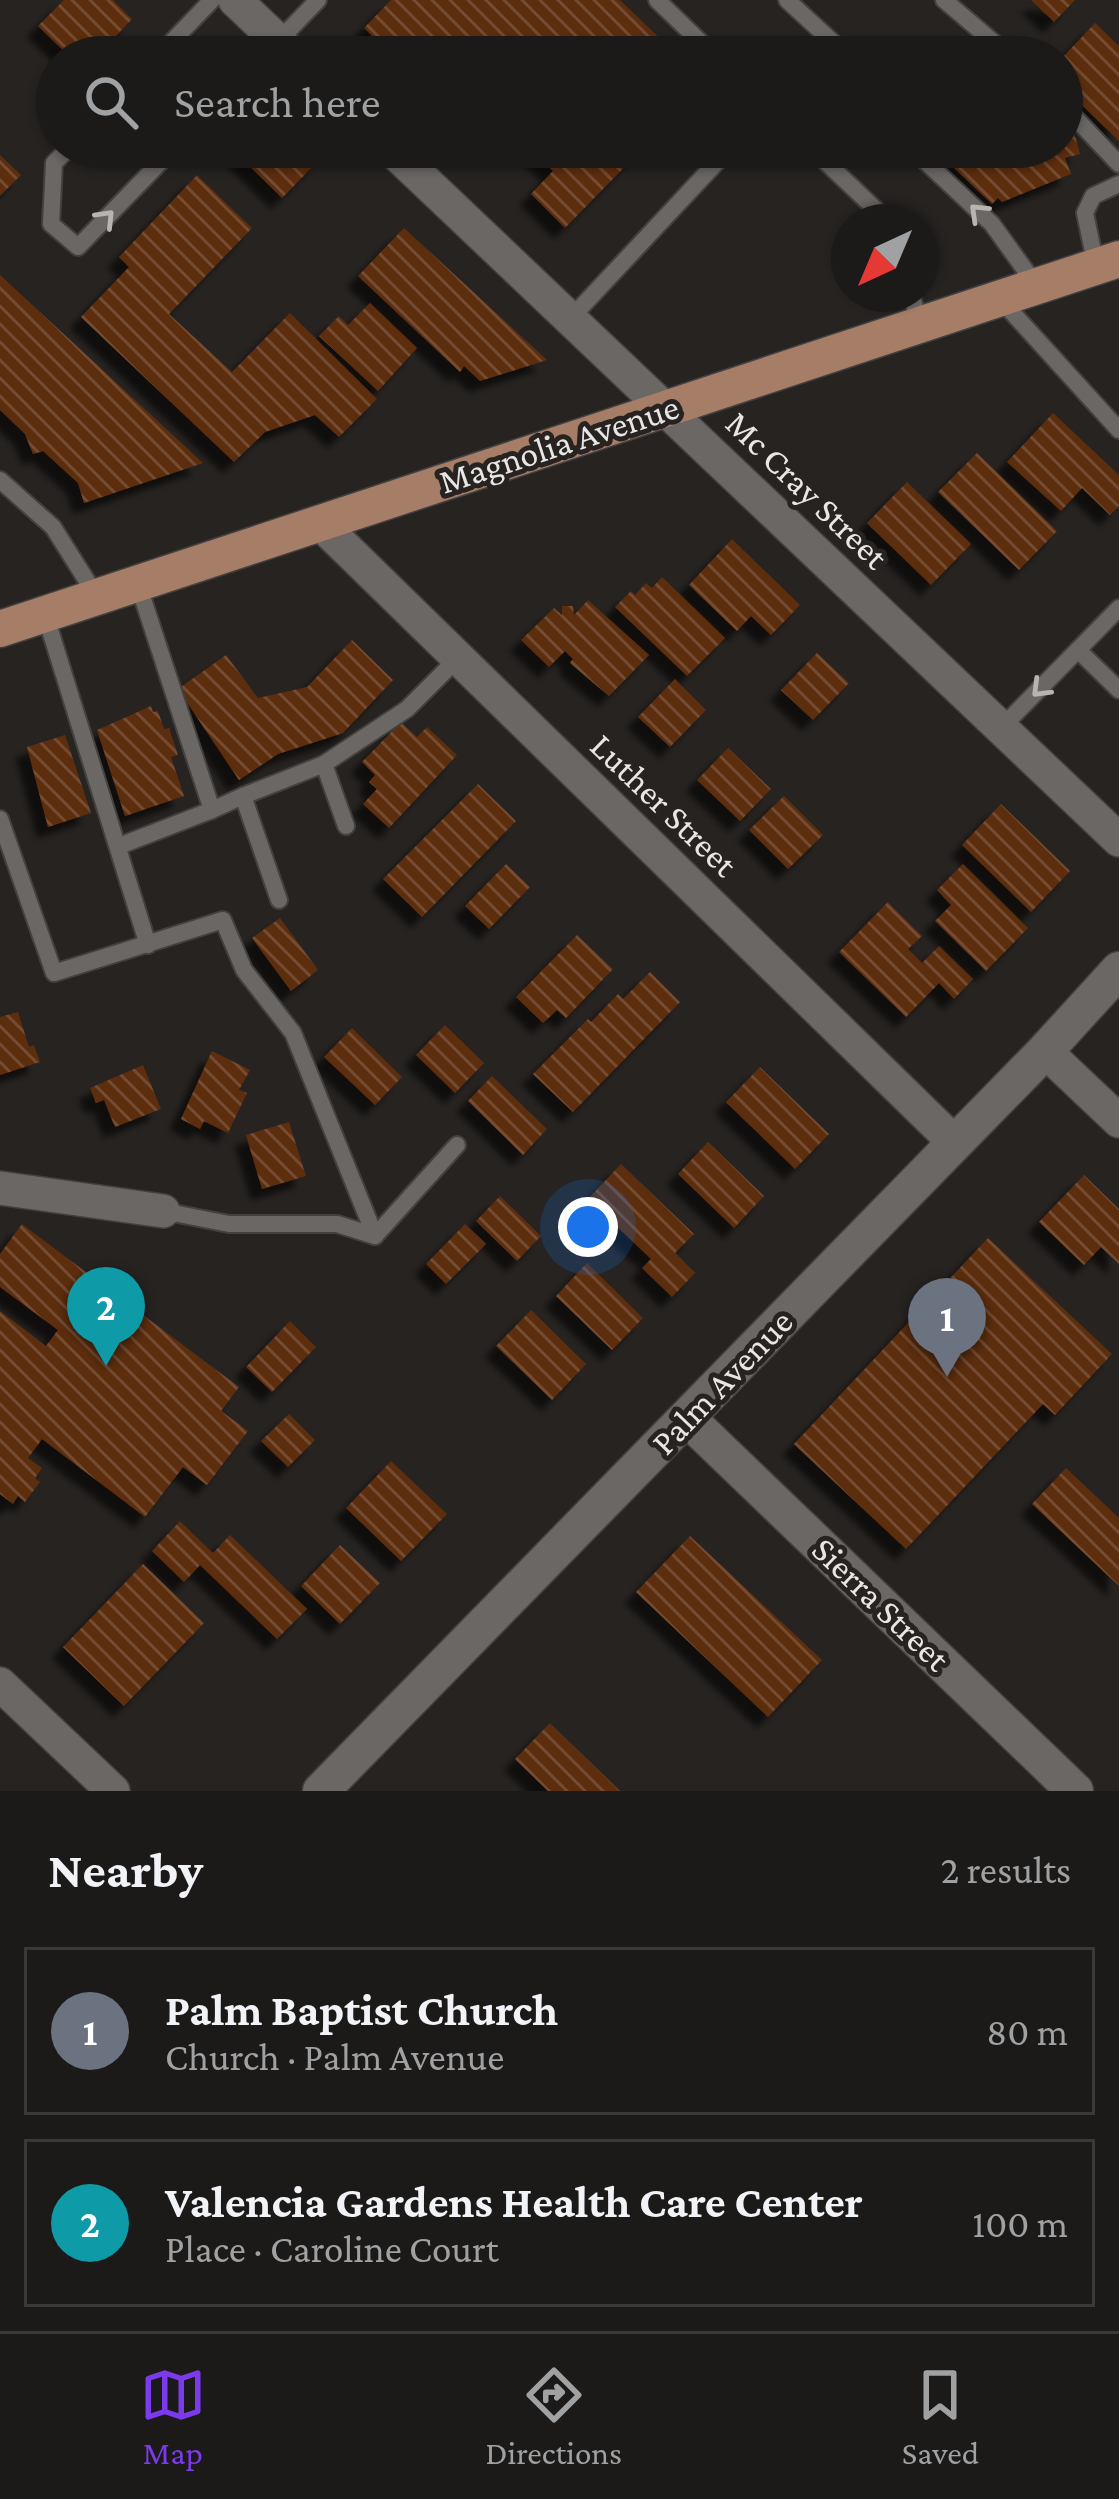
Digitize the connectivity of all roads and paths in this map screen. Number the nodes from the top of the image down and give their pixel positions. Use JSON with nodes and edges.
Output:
{"nodes":[{"id":1,"x":212,"y":0,"type":"edge"},
{"id":2,"x":235,"y":0,"type":"edge"},
{"id":3,"x":318,"y":0,"type":"edge"},
{"id":4,"x":657,"y":0,"type":"edge"},
{"id":5,"x":944,"y":0,"type":"edge"},
{"id":6,"x":791,"y":1,"type":"edge"},
{"id":7,"x":177,"y":36,"type":"edge"},
{"id":8,"x":265,"y":36,"type":"edge"},
{"id":9,"x":290,"y":36,"type":"edge"},
{"id":10,"x":694,"y":36,"type":"edge"},
{"id":11,"x":827,"y":36,"type":"edge"},
{"id":12,"x":986,"y":36,"type":"edge"},
{"id":13,"x":1083,"y":126,"type":"edge"},
{"id":14,"x":1119,"y":164,"type":"edge"},
{"id":15,"x":54,"y":168,"type":"edge"},
{"id":16,"x":155,"y":168,"type":"edge"},
{"id":17,"x":411,"y":168,"type":"edge"},
{"id":18,"x":711,"y":168,"type":"edge"},
{"id":19,"x":832,"y":168,"type":"edge"},
{"id":20,"x":932,"y":168,"type":"edge"},
{"id":21,"x":1119,"y":184,"type":"edge"},
{"id":22,"x":870,"y":204,"type":"edge"},
{"id":23,"x":1107,"y":262,"type":"edge"},
{"id":24,"x":1036,"y":286,"type":"junction"},
{"id":25,"x":999,"y":298,"type":"junction"},
{"id":26,"x":939,"y":306,"type":"edge"},
{"id":27,"x":908,"y":312,"type":"edge"},
{"id":28,"x":570,"y":319,"type":"junction"},
{"id":29,"x":664,"y":409,"type":"junction"},
{"id":30,"x":1119,"y":430,"type":"edge"},
{"id":31,"x":0,"y":480,"type":"edge"},
{"id":32,"x":320,"y":523,"type":"junction"},
{"id":33,"x":137,"y":583,"type":"junction"},
{"id":34,"x":97,"y":597,"type":"junction"},
{"id":35,"x":1119,"y":608,"type":"edge"},
{"id":36,"x":45,"y":613,"type":"junction"},
{"id":37,"x":0,"y":629,"type":"edge"},
{"id":38,"x":1078,"y":650,"type":"junction"},
{"id":39,"x":458,"y":658,"type":"junction"},
{"id":40,"x":1119,"y":690,"type":"edge"},
{"id":41,"x":1001,"y":728,"type":"junction"},
{"id":42,"x":324,"y":764,"type":"junction"},
{"id":43,"x":243,"y":796,"type":"junction"},
{"id":44,"x":212,"y":809,"type":"junction"},
{"id":45,"x":0,"y":819,"type":"edge"},
{"id":46,"x":346,"y":826,"type":"dead end"},
{"id":47,"x":1119,"y":840,"type":"edge"},
{"id":48,"x":119,"y":846,"type":"junction"},
{"id":49,"x":279,"y":900,"type":"dead end"},
{"id":50,"x":148,"y":945,"type":"junction"},
{"id":51,"x":1119,"y":970,"type":"edge"},
{"id":52,"x":1045,"y":1052,"type":"junction"},
{"id":53,"x":1119,"y":1121,"type":"edge"},
{"id":54,"x":954,"y":1142,"type":"junction"},
{"id":55,"x":457,"y":1145,"type":"dead end"},
{"id":56,"x":0,"y":1188,"type":"edge"},
{"id":57,"x":163,"y":1211,"type":"joint"},
{"id":58,"x":375,"y":1236,"type":"junction"},
{"id":59,"x":687,"y":1418,"type":"junction"},
{"id":60,"x":0,"y":1684,"type":"edge"},
{"id":61,"x":112,"y":1791,"type":"edge"},
{"id":62,"x":321,"y":1791,"type":"edge"},
{"id":63,"x":1075,"y":1791,"type":"edge"}],
"edges":[{"from":1,"to":7,"type":"lane"},
{"from":2,"to":8,"type":"street"},
{"from":3,"to":9,"type":"lane"},
{"from":4,"to":10,"type":"lane"},
{"from":5,"to":12,"type":"lane"},
{"from":6,"to":11,"type":"lane"},
{"from":13,"to":14,"type":"lane"},
{"from":15,"to":16,"type":"lane","one_way":true},
{"from":17,"to":28,"type":"street","name":"Mc Cray Street"},
{"from":18,"to":28,"type":"lane"},
{"from":19,"to":22,"type":"lane"},
{"from":24,"to":20,"type":"lane","one_way":true},
{"from":21,"to":23,"type":"lane"},
{"from":23,"to":24,"type":"main road","name":"Magnolia Avenue"},
{"from":24,"to":25,"type":"main road","name":"Magnolia Avenue"},
{"from":25,"to":26,"type":"main road","name":"Magnolia Avenue"},
{"from":25,"to":30,"type":"lane"},
{"from":27,"to":29,"type":"main road","name":"Magnolia Avenue"},
{"from":28,"to":29,"type":"street","name":"Mc Cray Street"},
{"from":29,"to":32,"type":"main road","name":"Magnolia Avenue"},
{"from":29,"to":41,"type":"street","name":"Mc Cray Street"},
{"from":31,"to":34,"type":"lane"},
{"from":32,"to":33,"type":"main road","name":"Magnolia Avenue"},
{"from":32,"to":39,"type":"street","name":"Luther Street"},
{"from":33,"to":34,"type":"main road","name":"Magnolia Avenue"},
{"from":33,"to":44,"type":"lane"},
{"from":34,"to":36,"type":"main road","name":"Magnolia Avenue"},
{"from":35,"to":38,"type":"lane"},
{"from":36,"to":37,"type":"main road","name":"Magnolia Avenue"},
{"from":36,"to":48,"type":"lane"},
{"from":38,"to":40,"type":"lane"},
{"from":38,"to":41,"type":"lane","one_way":true},
{"from":39,"to":42,"type":"lane"},
{"from":39,"to":54,"type":"street","name":"Luther Street"},
{"from":41,"to":47,"type":"street","name":"Mc Cray Street"},
{"from":42,"to":43,"type":"lane"},
{"from":42,"to":46,"type":"lane"},
{"from":43,"to":44,"type":"lane"},
{"from":43,"to":49,"type":"lane"},
{"from":44,"to":48,"type":"lane"},
{"from":45,"to":50,"type":"lane"},
{"from":48,"to":50,"type":"lane"},
{"from":50,"to":58,"type":"lane"},
{"from":51,"to":52,"type":"street","name":"Palm Avenue"},
{"from":52,"to":53,"type":"street"},
{"from":52,"to":54,"type":"street","name":"Palm Avenue"},
{"from":54,"to":59,"type":"street","name":"Palm Avenue"},
{"from":55,"to":58,"type":"lane"},
{"from":56,"to":57,"type":"street"},
{"from":57,"to":58,"type":"lane"},
{"from":59,"to":62,"type":"street","name":"Palm Avenue"},
{"from":59,"to":63,"type":"street","name":"Sierra Street"},
{"from":60,"to":61,"type":"street"}]}
